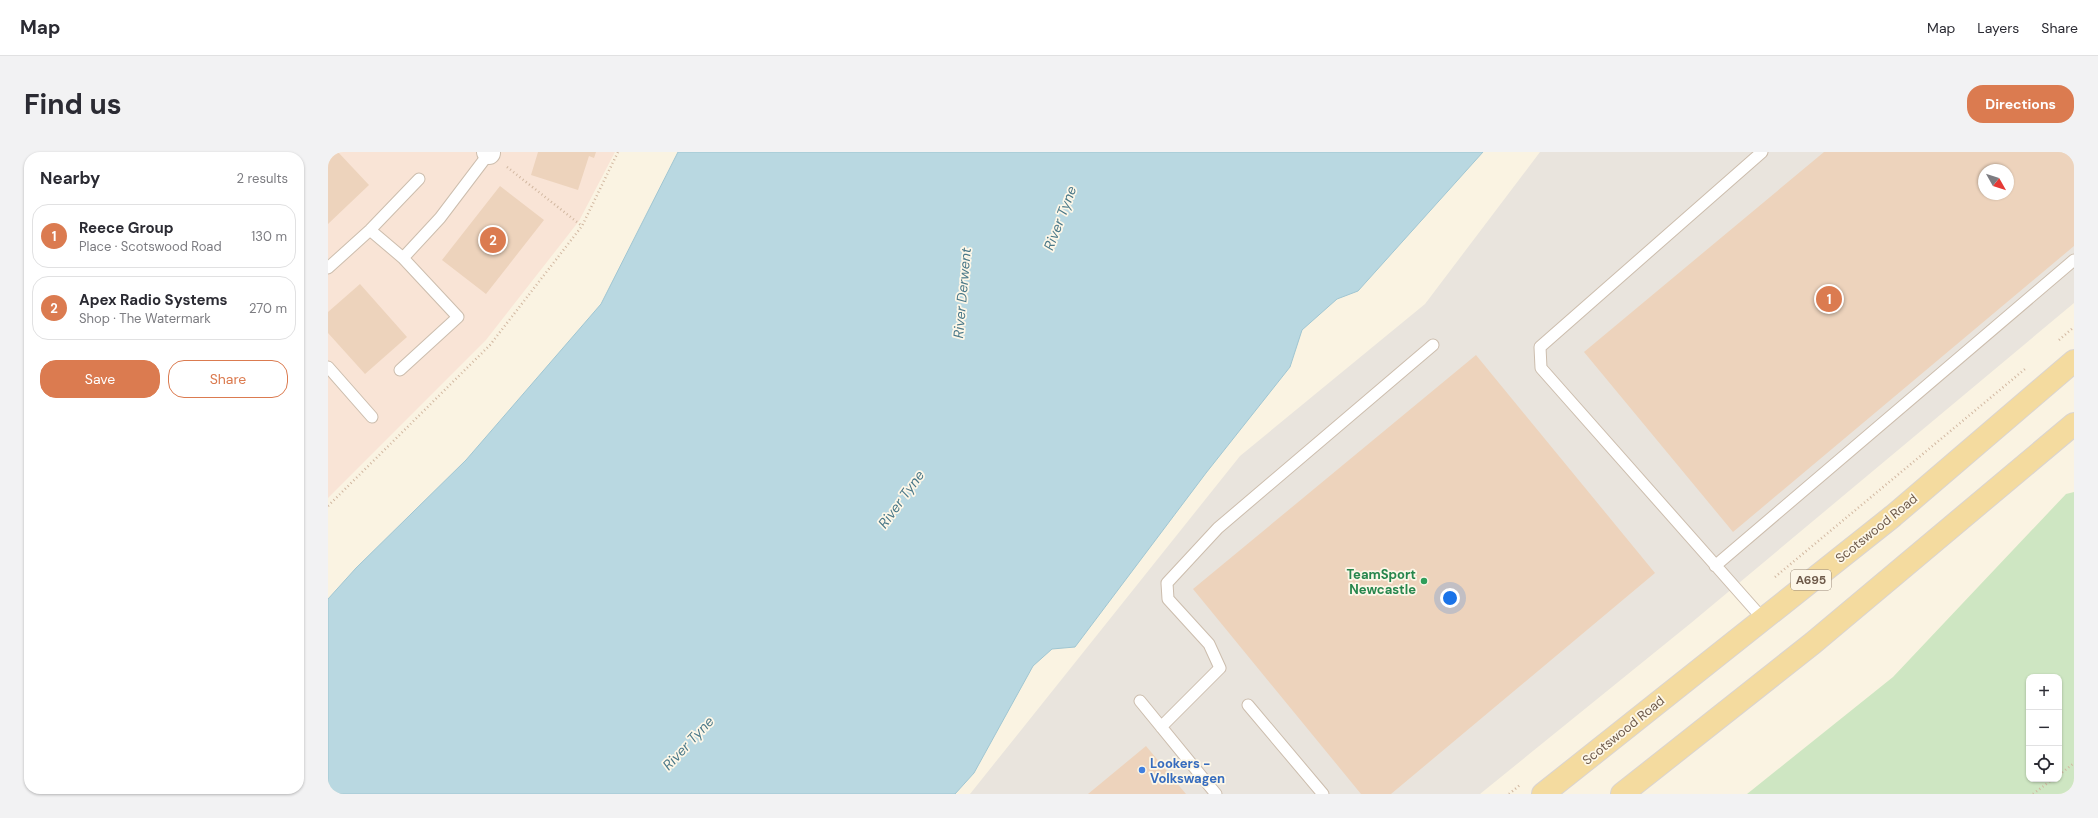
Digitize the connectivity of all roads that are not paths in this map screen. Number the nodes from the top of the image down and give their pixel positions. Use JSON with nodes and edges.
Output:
{"nodes":[{"id":1,"x":489,"y":152,"type":"edge"},
{"id":2,"x":1762,"y":152,"type":"edge"},
{"id":3,"x":419,"y":178,"type":"dead end"},
{"id":4,"x":370,"y":230,"type":"junction"},
{"id":5,"x":403,"y":258,"type":"junction"},
{"id":6,"x":2074,"y":260,"type":"edge"},
{"id":7,"x":328,"y":268,"type":"edge"},
{"id":8,"x":1433,"y":345,"type":"dead end"},
{"id":9,"x":2074,"y":361,"type":"edge"},
{"id":10,"x":328,"y":367,"type":"edge"},
{"id":11,"x":400,"y":370,"type":"dead end"},
{"id":12,"x":372,"y":417,"type":"dead end"},
{"id":13,"x":2074,"y":424,"type":"edge"},
{"id":14,"x":1715,"y":566,"type":"junction"},
{"id":15,"x":1762,"y":619,"type":"junction"},
{"id":16,"x":1140,"y":701,"type":"dead end"},
{"id":17,"x":1248,"y":705,"type":"dead end"},
{"id":18,"x":1161,"y":727,"type":"junction"},
{"id":19,"x":1216,"y":794,"type":"edge"},
{"id":20,"x":1323,"y":794,"type":"edge"},
{"id":21,"x":1543,"y":794,"type":"edge"},
{"id":22,"x":1622,"y":794,"type":"edge"}],
"edges":[{"from":1,"to":5,"type":"lane"},
{"from":2,"to":14,"type":"lane"},
{"from":3,"to":4,"type":"lane"},
{"from":4,"to":5,"type":"lane"},
{"from":4,"to":7,"type":"lane"},
{"from":5,"to":11,"type":"lane"},
{"from":6,"to":14,"type":"lane"},
{"from":8,"to":18,"type":"lane"},
{"from":9,"to":15,"type":"main road","name":"Scotswood Road","number":"A695"},
{"from":10,"to":12,"type":"lane"},
{"from":13,"to":22,"type":"main road"},
{"from":14,"to":15,"type":"lane"},
{"from":15,"to":21,"type":"main road","name":"Scotswood Road","number":"A695"},
{"from":16,"to":18,"type":"lane"},
{"from":17,"to":20,"type":"lane"},
{"from":18,"to":19,"type":"lane"}]}
